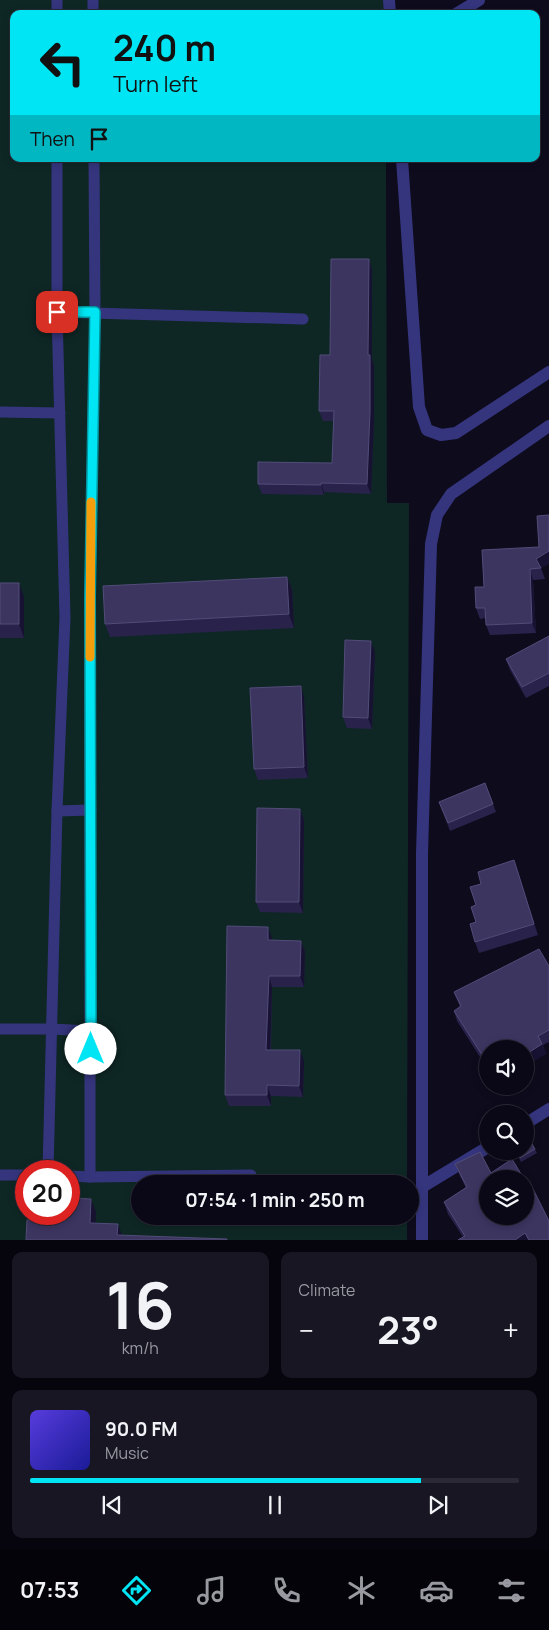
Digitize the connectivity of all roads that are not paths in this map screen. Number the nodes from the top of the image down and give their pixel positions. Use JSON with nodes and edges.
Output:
{"nodes":[{"id":1,"x":479,"y":0,"type":"edge"},
{"id":2,"x":463,"y":10,"type":"edge"},
{"id":3,"x":57,"y":162,"type":"edge"},
{"id":4,"x":94,"y":162,"type":"edge"},
{"id":5,"x":402,"y":162,"type":"edge"},
{"id":6,"x":57,"y":312,"type":"junction"},
{"id":7,"x":95,"y":312,"type":"junction"},
{"id":8,"x":303,"y":319,"type":"dead end"},
{"id":9,"x":549,"y":372,"type":"edge"},
{"id":10,"x":0,"y":412,"type":"edge"},
{"id":11,"x":60,"y":412,"type":"junction"},
{"id":12,"x":549,"y":426,"type":"edge"},
{"id":13,"x":91,"y":810,"type":"junction"},
{"id":14,"x":56,"y":811,"type":"junction"},
{"id":15,"x":0,"y":1028,"type":"edge"},
{"id":16,"x":51,"y":1029,"type":"junction"},
{"id":17,"x":91,"y":1031,"type":"junction"},
{"id":18,"x":549,"y":1109,"type":"edge"},
{"id":19,"x":534,"y":1118,"type":"edge"},
{"id":20,"x":479,"y":1152,"type":"edge"},
{"id":21,"x":48,"y":1160,"type":"edge"},
{"id":22,"x":15,"y":1174,"type":"edge"},
{"id":23,"x":0,"y":1175,"type":"edge"},
{"id":24,"x":131,"y":1176,"type":"edge"},
{"id":25,"x":80,"y":1177,"type":"edge"},
{"id":26,"x":90,"y":1177,"type":"junction"},
{"id":27,"x":422,"y":1187,"type":"junction"},
{"id":28,"x":422,"y":1240,"type":"edge"}],
"edges":[{"from":1,"to":2,"type":"street"},
{"from":3,"to":6,"type":"lane"},
{"from":4,"to":7,"type":"lane"},
{"from":5,"to":9,"type":"street"},
{"from":6,"to":7,"type":"lane"},
{"from":6,"to":11,"type":"lane"},
{"from":7,"to":8,"type":"lane"},
{"from":7,"to":13,"type":"lane"},
{"from":10,"to":11,"type":"lane"},
{"from":11,"to":14,"type":"lane"},
{"from":12,"to":27,"type":"street"},
{"from":13,"to":14,"type":"lane"},
{"from":13,"to":17,"type":"lane"},
{"from":14,"to":16,"type":"lane"},
{"from":15,"to":16,"type":"lane"},
{"from":16,"to":17,"type":"lane"},
{"from":16,"to":21,"type":"lane"},
{"from":17,"to":26,"type":"lane"},
{"from":18,"to":19,"type":"street"},
{"from":20,"to":27,"type":"street"},
{"from":22,"to":23,"type":"lane"},
{"from":24,"to":26,"type":"lane"},
{"from":25,"to":26,"type":"lane"},
{"from":27,"to":28,"type":"street"}]}
